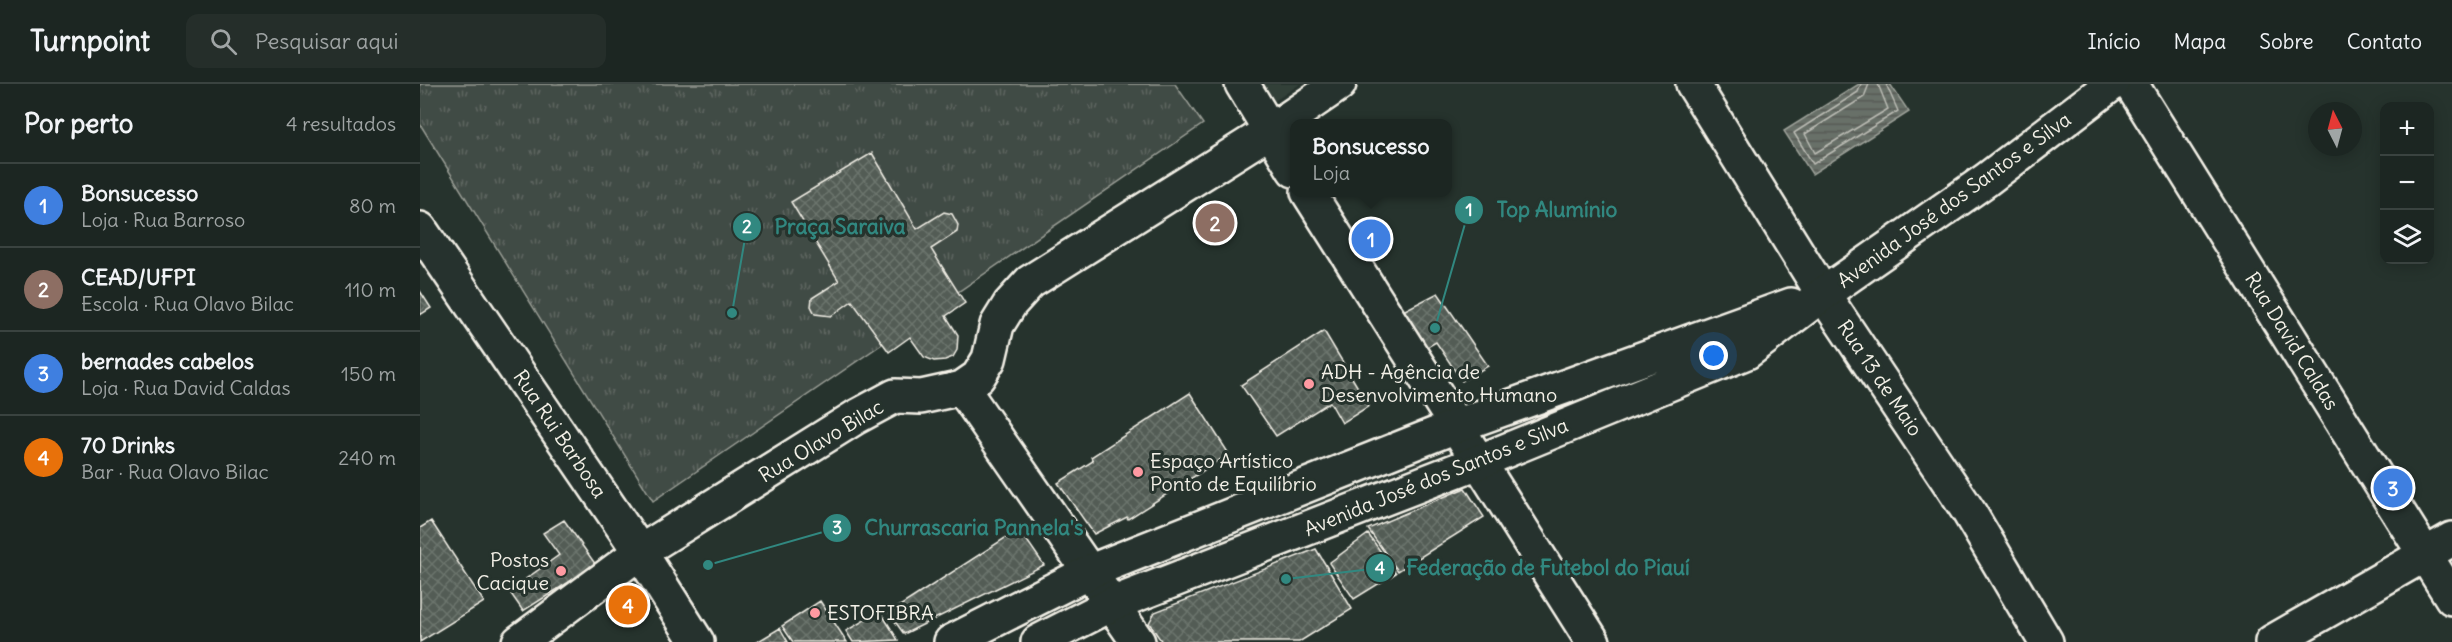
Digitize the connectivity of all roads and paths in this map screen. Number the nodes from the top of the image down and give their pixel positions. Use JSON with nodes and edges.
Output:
{"nodes":[{"id":1,"x":1242,"y":84,"type":"edge"},
{"id":2,"x":1339,"y":84,"type":"edge"},
{"id":3,"x":1694,"y":84,"type":"edge"},
{"id":4,"x":2112,"y":84,"type":"edge"},
{"id":5,"x":2131,"y":84,"type":"edge"},
{"id":6,"x":1270,"y":131,"type":"junction"},
{"id":7,"x":1290,"y":164,"type":"edge"},
{"id":8,"x":1311,"y":197,"type":"edge"},
{"id":9,"x":420,"y":229,"type":"edge"},
{"id":10,"x":1823,"y":294,"type":"junction"},
{"id":11,"x":962,"y":388,"type":"junction"},
{"id":12,"x":1456,"y":426,"type":"junction"},
{"id":13,"x":1478,"y":462,"type":"junction"},
{"id":14,"x":2439,"y":546,"type":"edge"},
{"id":15,"x":640,"y":552,"type":"junction"},
{"id":16,"x":1091,"y":571,"type":"junction"},
{"id":17,"x":2452,"y":598,"type":"edge"},
{"id":18,"x":1112,"y":604,"type":"junction"},
{"id":19,"x":519,"y":642,"type":"edge"},
{"id":20,"x":697,"y":642,"type":"edge"},
{"id":21,"x":951,"y":642,"type":"edge"},
{"id":22,"x":1038,"y":642,"type":"edge"},
{"id":23,"x":1138,"y":642,"type":"edge"},
{"id":24,"x":1593,"y":642,"type":"edge"},
{"id":25,"x":2046,"y":642,"type":"edge"},
{"id":26,"x":2272,"y":642,"type":"edge"}],
"edges":[{"from":1,"to":6,"type":"street"},
{"from":2,"to":6,"type":"street"},
{"from":3,"to":10,"type":"street","name":"Rua 13 de Maio"},
{"from":4,"to":10,"type":"street","name":"Avenida José dos Santos e Silva"},
{"from":5,"to":14,"type":"street","name":"Rua David Caldas"},
{"from":6,"to":7,"type":"street"},
{"from":6,"to":11,"type":"street"},
{"from":8,"to":12,"type":"street"},
{"from":9,"to":15,"type":"street","name":"Rua Rui Barbosa"},
{"from":10,"to":12,"type":"street","name":"Avenida José dos Santos e Silva"},
{"from":10,"to":13,"type":"street","name":"Avenida José dos Santos e Silva"},
{"from":10,"to":25,"type":"street","name":"Rua 13 de Maio"},
{"from":11,"to":15,"type":"street","name":"Rua Olavo Bilac"},
{"from":11,"to":16,"type":"street"},
{"from":12,"to":13,"type":"street"},
{"from":12,"to":16,"type":"street","name":"Avenida José dos Santos e Silva"},
{"from":13,"to":18,"type":"street","name":"Avenida José dos Santos e Silva"},
{"from":13,"to":24,"type":"street"},
{"from":14,"to":17,"type":"street","name":"Rua David Caldas"},
{"from":14,"to":26,"type":"street"},
{"from":15,"to":19,"type":"street","name":"Rua Olavo Bilac"},
{"from":15,"to":20,"type":"street","name":"Rua Rui Barbosa"},
{"from":16,"to":18,"type":"street"},
{"from":16,"to":21,"type":"street","name":"Avenida José dos Santos e Silva"},
{"from":18,"to":22,"type":"street","name":"Avenida José dos Santos e Silva"},
{"from":18,"to":23,"type":"street"}]}
